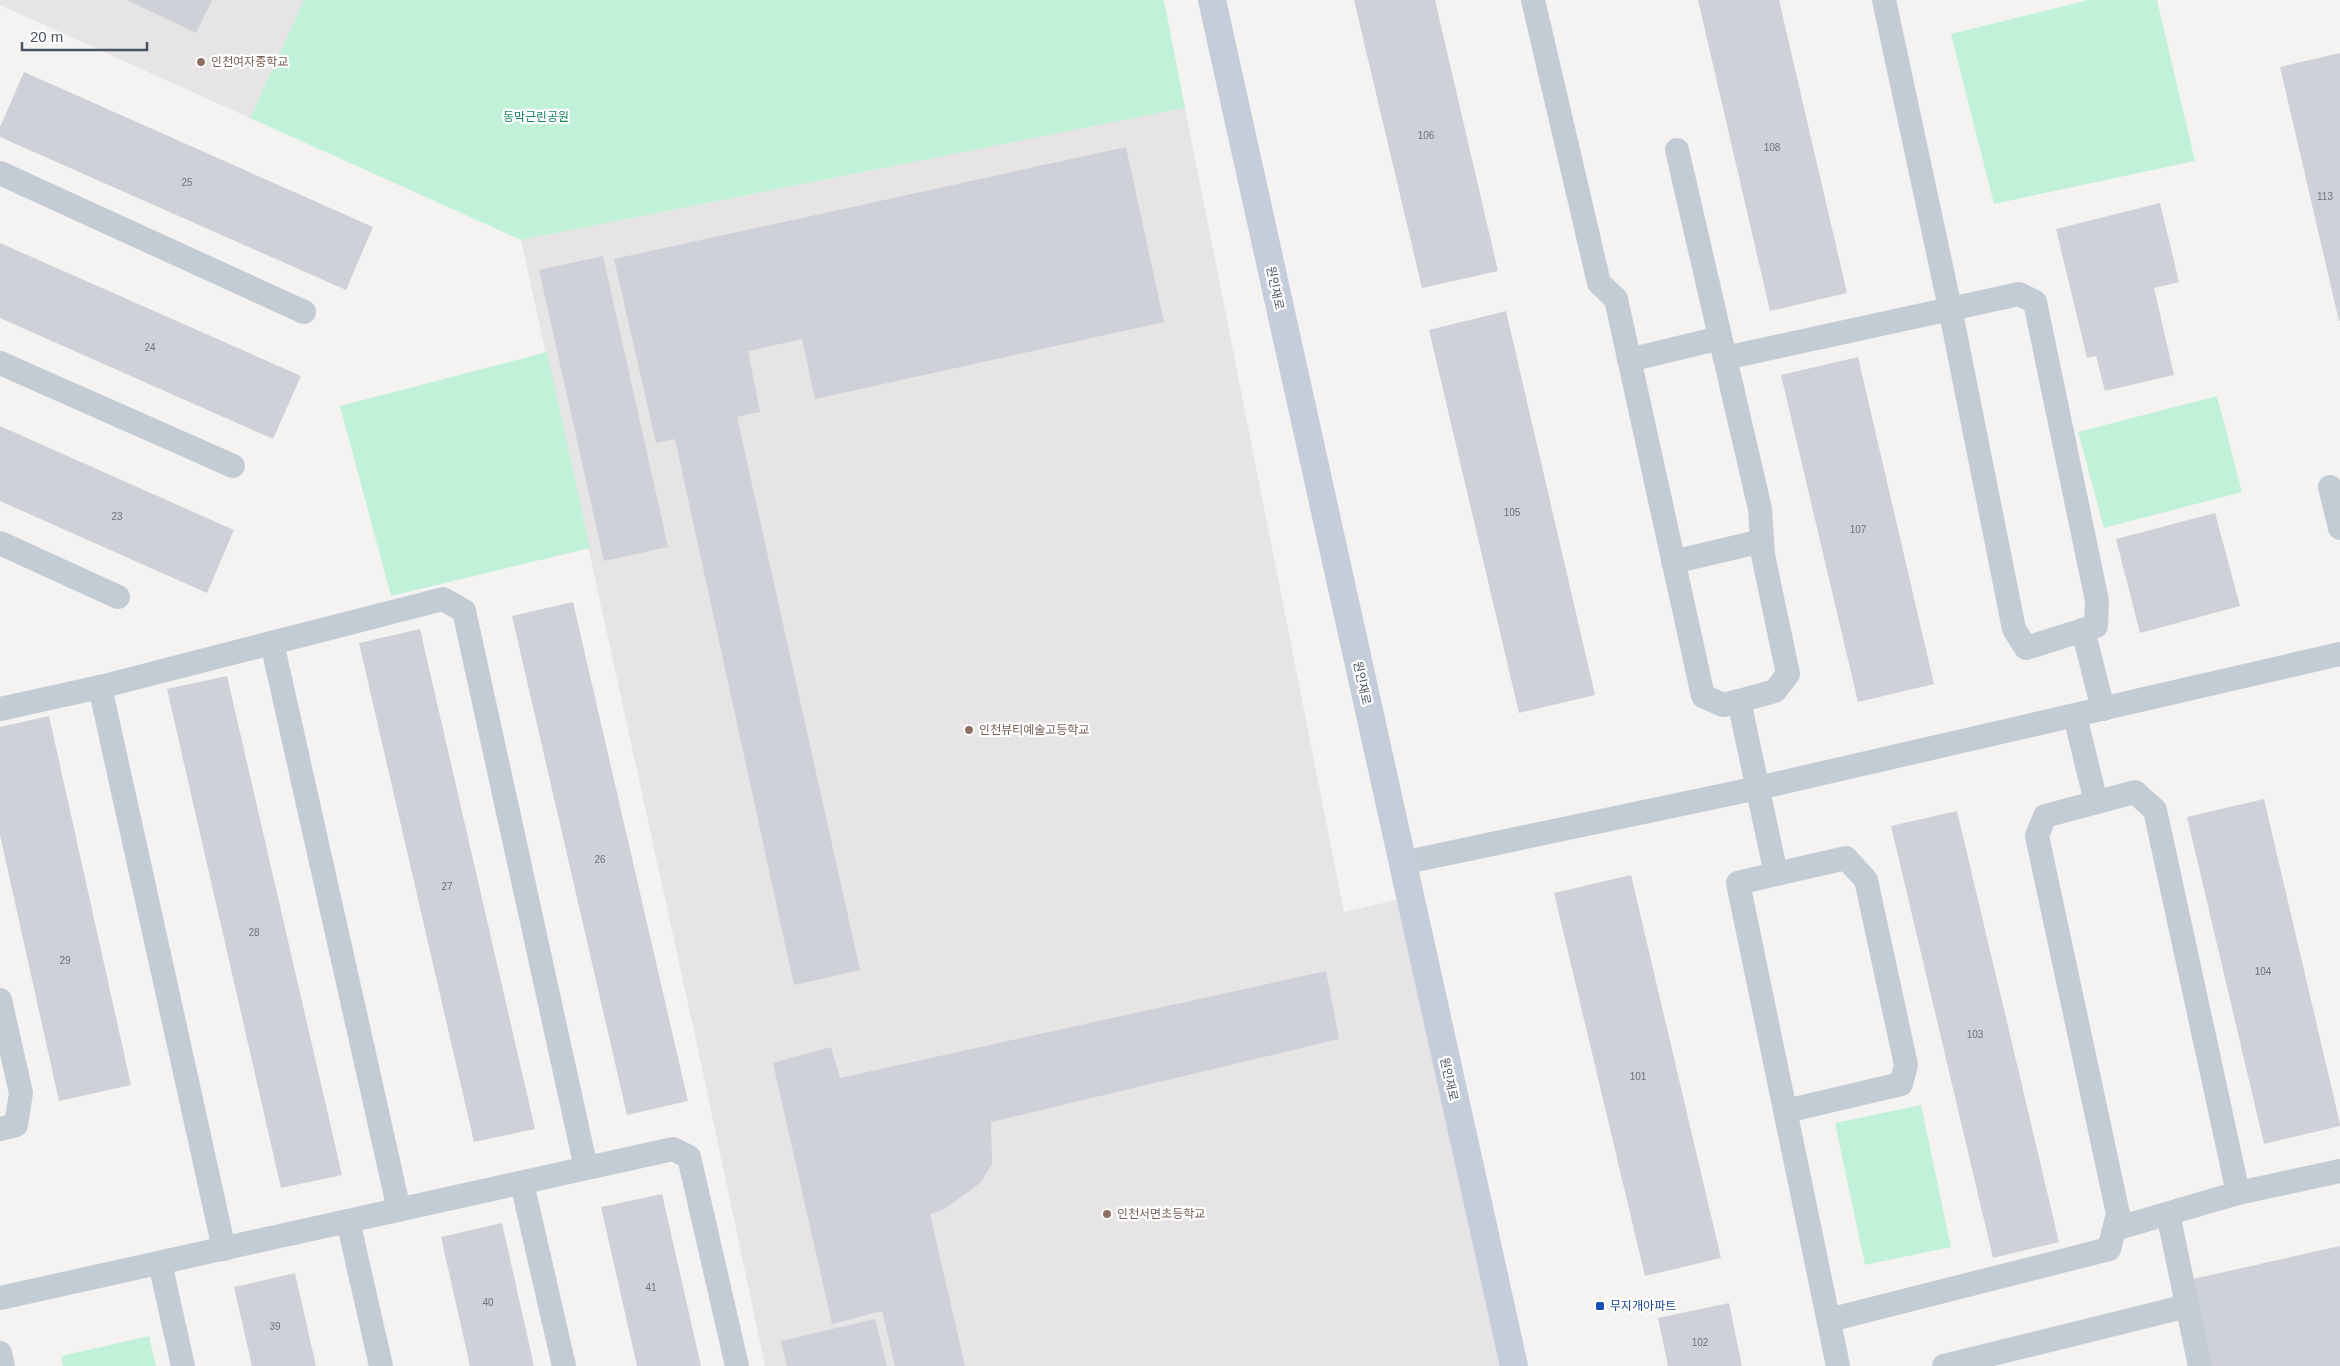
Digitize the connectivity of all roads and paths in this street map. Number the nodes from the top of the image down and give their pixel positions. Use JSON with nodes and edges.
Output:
{"nodes":[{"id":1,"x":1212,"y":0,"type":"edge"},
{"id":2,"x":1533,"y":0,"type":"edge"},
{"id":3,"x":1884,"y":0,"type":"edge"},
{"id":4,"x":1676,"y":150,"type":"dead end"},
{"id":5,"x":0,"y":173,"type":"edge"},
{"id":6,"x":1950,"y":308,"type":"junction"},
{"id":7,"x":304,"y":312,"type":"dead end"},
{"id":8,"x":1722,"y":348,"type":"junction"},
{"id":9,"x":1629,"y":360,"type":"junction"},
{"id":10,"x":0,"y":363,"type":"edge"},
{"id":11,"x":233,"y":466,"type":"dead end"},
{"id":12,"x":2330,"y":487,"type":"dead end"},
{"id":13,"x":2340,"y":528,"type":"edge"},
{"id":14,"x":1762,"y":541,"type":"junction"},
{"id":15,"x":0,"y":543,"type":"edge"},
{"id":16,"x":1673,"y":562,"type":"junction"},
{"id":17,"x":118,"y":596,"type":"dead end"},
{"id":18,"x":2083,"y":630,"type":"junction"},
{"id":19,"x":272,"y":643,"type":"junction"},
{"id":20,"x":2340,"y":654,"type":"edge"},
{"id":21,"x":100,"y":687,"type":"junction"},
{"id":22,"x":1739,"y":701,"type":"junction"},
{"id":23,"x":0,"y":709,"type":"edge"},
{"id":24,"x":2103,"y":709,"type":"junction"},
{"id":25,"x":2074,"y":716,"type":"junction"},
{"id":26,"x":1758,"y":788,"type":"junction"},
{"id":27,"x":2096,"y":802,"type":"junction"},
{"id":28,"x":1402,"y":863,"type":"junction"},
{"id":29,"x":1776,"y":874,"type":"junction"},
{"id":30,"x":0,"y":1000,"type":"edge"},
{"id":31,"x":1786,"y":1111,"type":"junction"},
{"id":32,"x":0,"y":1129,"type":"edge"},
{"id":33,"x":586,"y":1168,"type":"junction"},
{"id":34,"x":2340,"y":1171,"type":"edge"},
{"id":35,"x":522,"y":1183,"type":"junction"},
{"id":36,"x":2238,"y":1194,"type":"junction"},
{"id":37,"x":399,"y":1210,"type":"junction"},
{"id":38,"x":2168,"y":1214,"type":"junction"},
{"id":39,"x":348,"y":1221,"type":"junction"},
{"id":40,"x":2115,"y":1229,"type":"junction"},
{"id":41,"x":224,"y":1249,"type":"junction"},
{"id":42,"x":160,"y":1263,"type":"junction"},
{"id":43,"x":0,"y":1298,"type":"edge"},
{"id":44,"x":2187,"y":1306,"type":"junction"},
{"id":45,"x":1829,"y":1320,"type":"junction"},
{"id":46,"x":0,"y":1353,"type":"edge"},
{"id":47,"x":3,"y":1366,"type":"edge"},
{"id":48,"x":183,"y":1366,"type":"edge"},
{"id":49,"x":381,"y":1366,"type":"edge"},
{"id":50,"x":564,"y":1366,"type":"edge"},
{"id":51,"x":737,"y":1366,"type":"edge"},
{"id":52,"x":1514,"y":1366,"type":"edge"},
{"id":53,"x":1838,"y":1366,"type":"edge"},
{"id":54,"x":1944,"y":1366,"type":"edge"},
{"id":55,"x":2200,"y":1366,"type":"edge"}],
"edges":[{"from":1,"to":28,"type":"main road","name":"원인재로"},
{"from":2,"to":9,"type":"lane"},
{"from":3,"to":6,"type":"lane"},
{"from":4,"to":8,"type":"lane"},
{"from":5,"to":7,"type":"lane"},
{"from":6,"to":8,"type":"lane"},
{"from":6,"to":18,"type":"lane"},
{"from":6,"to":18,"type":"lane"},
{"from":8,"to":9,"type":"lane"},
{"from":8,"to":14,"type":"lane"},
{"from":9,"to":16,"type":"lane"},
{"from":10,"to":11,"type":"lane"},
{"from":12,"to":13,"type":"lane"},
{"from":14,"to":16,"type":"lane"},
{"from":14,"to":22,"type":"lane"},
{"from":15,"to":17,"type":"lane"},
{"from":16,"to":22,"type":"lane"},
{"from":18,"to":24,"type":"lane"},
{"from":19,"to":21,"type":"lane"},
{"from":19,"to":33,"type":"lane"},
{"from":19,"to":37,"type":"lane"},
{"from":20,"to":24,"type":"lane"},
{"from":21,"to":23,"type":"lane"},
{"from":21,"to":41,"type":"lane"},
{"from":22,"to":26,"type":"lane"},
{"from":24,"to":25,"type":"lane"},
{"from":25,"to":26,"type":"lane"},
{"from":25,"to":27,"type":"lane"},
{"from":26,"to":28,"type":"lane"},
{"from":26,"to":29,"type":"lane"},
{"from":27,"to":36,"type":"lane"},
{"from":27,"to":40,"type":"lane"},
{"from":28,"to":52,"type":"main road","name":"원인재로"},
{"from":29,"to":31,"type":"lane"},
{"from":29,"to":31,"type":"lane"},
{"from":30,"to":32,"type":"lane"},
{"from":31,"to":45,"type":"lane"},
{"from":33,"to":35,"type":"lane"},
{"from":33,"to":51,"type":"lane"},
{"from":34,"to":36,"type":"lane"},
{"from":35,"to":37,"type":"lane"},
{"from":35,"to":50,"type":"lane"},
{"from":36,"to":38,"type":"lane"},
{"from":37,"to":39,"type":"lane"},
{"from":38,"to":40,"type":"lane"},
{"from":38,"to":44,"type":"lane"},
{"from":39,"to":41,"type":"lane"},
{"from":39,"to":49,"type":"lane"},
{"from":40,"to":45,"type":"lane"},
{"from":41,"to":42,"type":"lane"},
{"from":42,"to":43,"type":"lane"},
{"from":42,"to":48,"type":"lane"},
{"from":44,"to":54,"type":"lane"},
{"from":44,"to":55,"type":"lane"},
{"from":45,"to":53,"type":"lane"},
{"from":46,"to":47,"type":"lane"}]}
